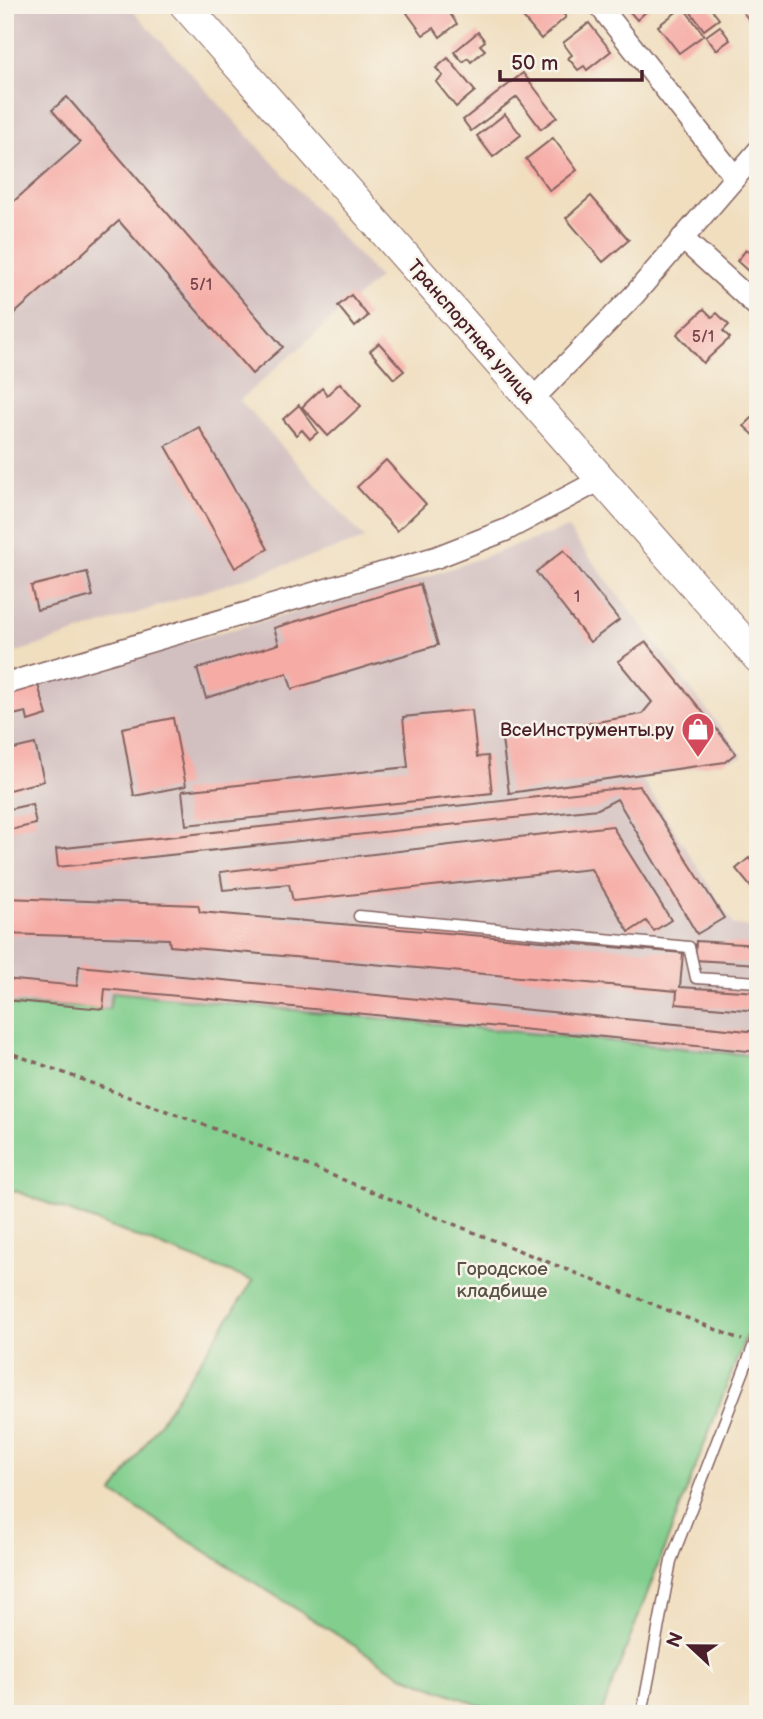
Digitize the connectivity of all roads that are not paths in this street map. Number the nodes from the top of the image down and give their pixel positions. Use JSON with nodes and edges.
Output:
{"nodes":[{"id":1,"x":185,"y":5,"type":"edge"},
{"id":2,"x":599,"y":5,"type":"edge"},
{"id":3,"x":758,"y":151,"type":"edge"},
{"id":4,"x":735,"y":177,"type":"junction"},
{"id":5,"x":682,"y":238,"type":"junction"},
{"id":6,"x":758,"y":307,"type":"edge"},
{"id":7,"x":533,"y":399,"type":"junction"},
{"id":8,"x":602,"y":479,"type":"junction"},
{"id":9,"x":758,"y":658,"type":"edge"},
{"id":10,"x":5,"y":684,"type":"edge"},
{"id":11,"x":359,"y":916,"type":"dead end"},
{"id":12,"x":758,"y":982,"type":"edge"},
{"id":13,"x":756,"y":1339,"type":"edge"},
{"id":14,"x":642,"y":1714,"type":"edge"}],
"edges":[{"from":1,"to":7,"type":"main road","name":"Транспортная улица"},
{"from":2,"to":4,"type":"street"},
{"from":3,"to":4,"type":"street"},
{"from":4,"to":5,"type":"street"},
{"from":5,"to":6,"type":"street"},
{"from":5,"to":7,"type":"street"},
{"from":7,"to":8,"type":"main road","name":"Транспортная улица"},
{"from":8,"to":9,"type":"main road","name":"Транспортная улица"},
{"from":8,"to":10,"type":"street"},
{"from":11,"to":12,"type":"lane"},
{"from":13,"to":14,"type":"lane"}]}
